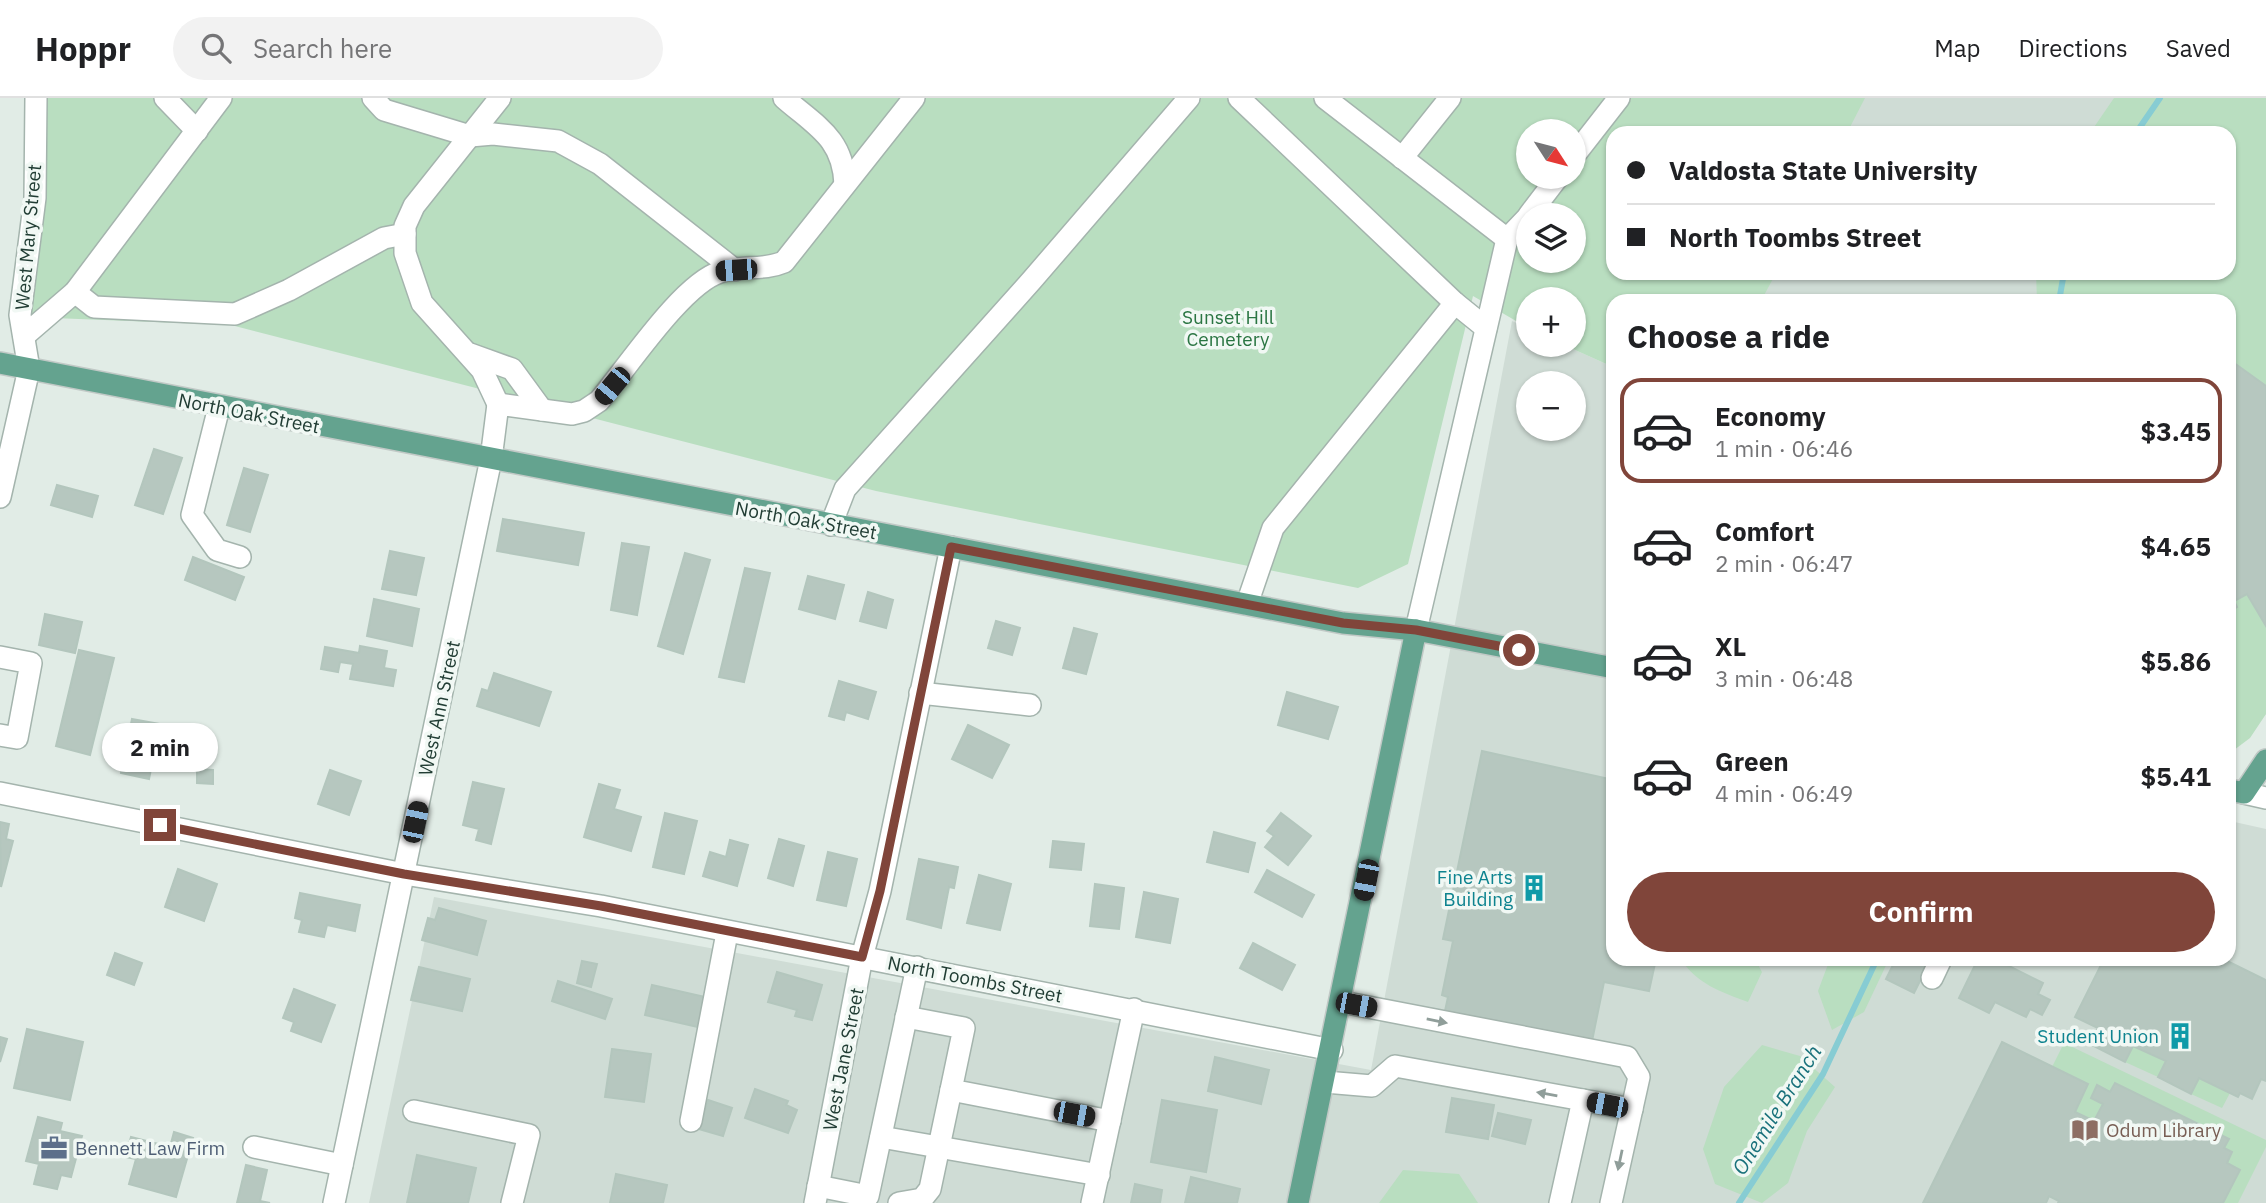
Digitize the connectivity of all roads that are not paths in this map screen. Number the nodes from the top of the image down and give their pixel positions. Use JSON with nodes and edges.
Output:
{"nodes":[{"id":1,"x":36,"y":98,"type":"edge"},
{"id":2,"x":165,"y":98,"type":"edge"},
{"id":3,"x":221,"y":98,"type":"edge"},
{"id":4,"x":373,"y":98,"type":"edge"},
{"id":5,"x":500,"y":98,"type":"edge"},
{"id":6,"x":784,"y":98,"type":"edge"},
{"id":7,"x":914,"y":98,"type":"edge"},
{"id":8,"x":1189,"y":98,"type":"edge"},
{"id":9,"x":1239,"y":98,"type":"edge"},
{"id":10,"x":1325,"y":98,"type":"edge"},
{"id":11,"x":1450,"y":98,"type":"edge"},
{"id":12,"x":1619,"y":98,"type":"edge"},
{"id":13,"x":197,"y":131,"type":"junction"},
{"id":14,"x":470,"y":136,"type":"junction"},
{"id":15,"x":1586,"y":140,"type":"edge"},
{"id":16,"x":1402,"y":158,"type":"junction"},
{"id":17,"x":845,"y":184,"type":"junction"},
{"id":18,"x":1549,"y":189,"type":"edge"},
{"id":19,"x":1538,"y":203,"type":"edge"},
{"id":20,"x":1516,"y":229,"type":"edge"},
{"id":21,"x":405,"y":234,"type":"junction"},
{"id":22,"x":1507,"y":239,"type":"junction"},
{"id":23,"x":736,"y":270,"type":"junction"},
{"id":24,"x":75,"y":292,"type":"junction"},
{"id":25,"x":1455,"y":303,"type":"junction"},
{"id":26,"x":1486,"y":328,"type":"junction"},
{"id":27,"x":24,"y":336,"type":"junction"},
{"id":28,"x":468,"y":354,"type":"junction"},
{"id":29,"x":0,"y":363,"type":"edge"},
{"id":30,"x":29,"y":369,"type":"junction"},
{"id":31,"x":498,"y":404,"type":"junction"},
{"id":32,"x":219,"y":407,"type":"junction"},
{"id":33,"x":542,"y":410,"type":"junction"},
{"id":34,"x":491,"y":459,"type":"junction"},
{"id":35,"x":0,"y":497,"type":"edge"},
{"id":36,"x":831,"y":525,"type":"junction"},
{"id":37,"x":951,"y":547,"type":"junction"},
{"id":38,"x":240,"y":557,"type":"dead end"},
{"id":39,"x":1247,"y":604,"type":"junction"},
{"id":40,"x":1416,"y":630,"type":"junction"},
{"id":41,"x":0,"y":657,"type":"edge"},
{"id":42,"x":1606,"y":666,"type":"edge"},
{"id":43,"x":920,"y":693,"type":"junction"},
{"id":44,"x":1030,"y":705,"type":"dead end"},
{"id":45,"x":0,"y":735,"type":"edge"},
{"id":46,"x":2266,"y":760,"type":"edge"},
{"id":47,"x":2237,"y":792,"type":"edge"},
{"id":48,"x":0,"y":793,"type":"edge"},
{"id":49,"x":2266,"y":798,"type":"edge"},
{"id":50,"x":404,"y":874,"type":"junction"},
{"id":51,"x":727,"y":933,"type":"junction"},
{"id":52,"x":862,"y":957,"type":"junction"},
{"id":53,"x":917,"y":967,"type":"junction"},
{"id":54,"x":1342,"y":1002,"type":"junction"},
{"id":55,"x":1134,"y":1009,"type":"junction"},
{"id":56,"x":906,"y":1017,"type":"junction"},
{"id":57,"x":1332,"y":1050,"type":"junction"},
{"id":58,"x":1325,"y":1082,"type":"junction"},
{"id":59,"x":951,"y":1090,"type":"junction"},
{"id":60,"x":1583,"y":1100,"type":"junction"},
{"id":61,"x":1632,"y":1109,"type":"junction"},
{"id":62,"x":414,"y":1111,"type":"dead end"},
{"id":63,"x":691,"y":1121,"type":"dead end"},
{"id":64,"x":1110,"y":1121,"type":"junction"},
{"id":65,"x":881,"y":1137,"type":"junction"},
{"id":66,"x":254,"y":1147,"type":"dead end"},
{"id":67,"x":939,"y":1147,"type":"junction"},
{"id":68,"x":342,"y":1165,"type":"junction"},
{"id":69,"x":1098,"y":1175,"type":"junction"},
{"id":70,"x":816,"y":1194,"type":"edge"},
{"id":71,"x":868,"y":1196,"type":"junction"},
{"id":72,"x":334,"y":1203,"type":"edge"},
{"id":73,"x":512,"y":1203,"type":"edge"},
{"id":74,"x":899,"y":1203,"type":"edge"},
{"id":75,"x":1092,"y":1203,"type":"edge"},
{"id":76,"x":1298,"y":1203,"type":"edge"},
{"id":77,"x":1560,"y":1203,"type":"edge"},
{"id":78,"x":1611,"y":1203,"type":"edge"}],
"edges":[{"from":1,"to":27,"type":"street","name":"West Mary Street"},
{"from":2,"to":13,"type":"street"},
{"from":3,"to":13,"type":"street"},
{"from":4,"to":14,"type":"street"},
{"from":5,"to":14,"type":"street"},
{"from":6,"to":17,"type":"street"},
{"from":7,"to":17,"type":"street"},
{"from":8,"to":36,"type":"street"},
{"from":9,"to":25,"type":"street"},
{"from":10,"to":16,"type":"street"},
{"from":11,"to":16,"type":"street"},
{"from":12,"to":15,"type":"street"},
{"from":13,"to":24,"type":"street"},
{"from":14,"to":21,"type":"street"},
{"from":14,"to":23,"type":"street"},
{"from":16,"to":22,"type":"street"},
{"from":17,"to":23,"type":"street"},
{"from":18,"to":19,"type":"street"},
{"from":20,"to":22,"type":"street"},
{"from":21,"to":24,"type":"street"},
{"from":21,"to":28,"type":"street"},
{"from":22,"to":26,"type":"street"},
{"from":23,"to":33,"type":"street"},
{"from":24,"to":27,"type":"street"},
{"from":25,"to":26,"type":"street"},
{"from":25,"to":39,"type":"street"},
{"from":26,"to":40,"type":"street"},
{"from":27,"to":30,"type":"street","name":"West Mary Street"},
{"from":28,"to":31,"type":"street"},
{"from":28,"to":33,"type":"street"},
{"from":29,"to":30,"type":"main road","name":"North Oak Street"},
{"from":30,"to":32,"type":"main road","name":"North Oak Street"},
{"from":30,"to":35,"type":"street","name":"West Mary Street"},
{"from":31,"to":33,"type":"street"},
{"from":31,"to":34,"type":"street","name":"West Ann Street"},
{"from":32,"to":34,"type":"main road","name":"North Oak Street"},
{"from":32,"to":38,"type":"street"},
{"from":34,"to":36,"type":"main road","name":"North Oak Street"},
{"from":34,"to":50,"type":"street","name":"West Ann Street"},
{"from":36,"to":37,"type":"main road","name":"North Oak Street"},
{"from":37,"to":39,"type":"main road","name":"North Oak Street"},
{"from":37,"to":43,"type":"street","name":"West Jane Street"},
{"from":39,"to":40,"type":"main road","name":"North Oak Street"},
{"from":40,"to":42,"type":"main road","name":"North Oak Street"},
{"from":40,"to":54,"type":"main road"},
{"from":41,"to":45,"type":"street"},
{"from":43,"to":44,"type":"street"},
{"from":43,"to":52,"type":"street","name":"West Jane Street"},
{"from":46,"to":47,"type":"main road"},
{"from":47,"to":49,"type":"street"},
{"from":48,"to":50,"type":"street","name":"North Toombs Street"},
{"from":50,"to":51,"type":"street","name":"North Toombs Street"},
{"from":50,"to":68,"type":"street","name":"West Ann Street"},
{"from":51,"to":52,"type":"street","name":"North Toombs Street"},
{"from":51,"to":63,"type":"street"},
{"from":52,"to":53,"type":"street","name":"North Toombs Street"},
{"from":52,"to":70,"type":"street","name":"West Jane Street"},
{"from":53,"to":55,"type":"street","name":"North Toombs Street"},
{"from":53,"to":56,"type":"street"},
{"from":54,"to":57,"type":"main road"},
{"from":54,"to":61,"type":"street","one_way":true},
{"from":55,"to":57,"type":"street","name":"North Toombs Street"},
{"from":55,"to":64,"type":"street"},
{"from":56,"to":59,"type":"street"},
{"from":56,"to":65,"type":"street"},
{"from":57,"to":58,"type":"main road"},
{"from":60,"to":58,"type":"street","one_way":true},
{"from":58,"to":76,"type":"main road"},
{"from":59,"to":64,"type":"street"},
{"from":59,"to":67,"type":"street"},
{"from":60,"to":61,"type":"street"},
{"from":60,"to":77,"type":"street"},
{"from":61,"to":78,"type":"street","one_way":true},
{"from":62,"to":73,"type":"street"},
{"from":64,"to":69,"type":"street"},
{"from":65,"to":67,"type":"street"},
{"from":65,"to":71,"type":"street"},
{"from":66,"to":68,"type":"street"},
{"from":67,"to":69,"type":"street"},
{"from":67,"to":74,"type":"street"},
{"from":68,"to":72,"type":"street","name":"West Ann Street"},
{"from":69,"to":75,"type":"street"},
{"from":70,"to":71,"type":"street"},
{"from":71,"to":74,"type":"street"}]}
